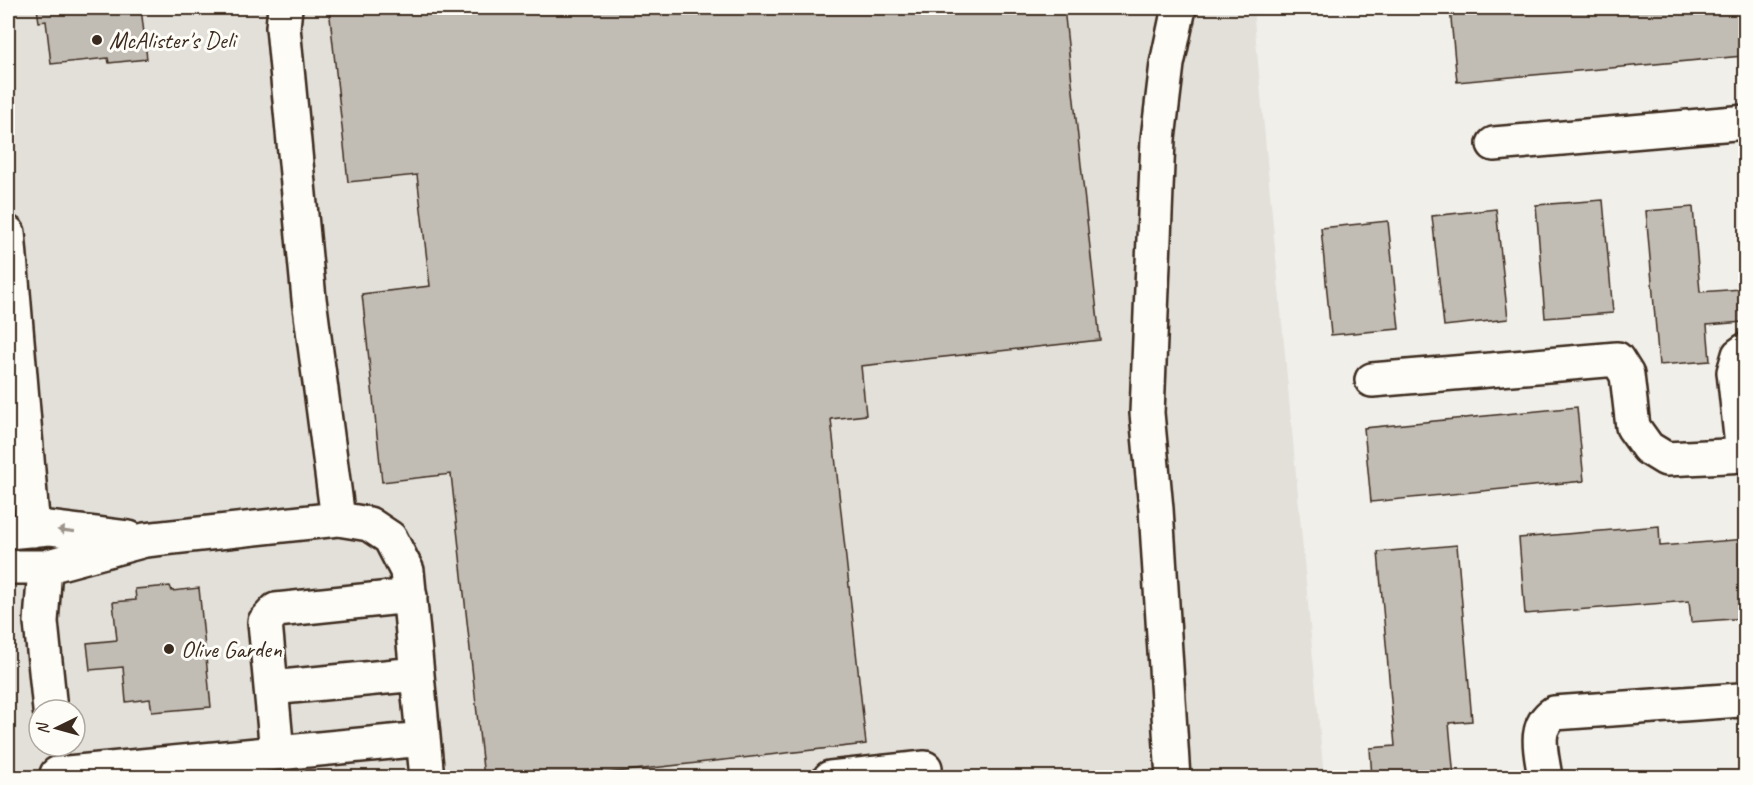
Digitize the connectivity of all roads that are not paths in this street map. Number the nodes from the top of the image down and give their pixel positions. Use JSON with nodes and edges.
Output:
{"nodes":[{"id":1,"x":285,"y":8,"type":"edge"},
{"id":2,"x":1179,"y":8,"type":"edge"},
{"id":3,"x":1746,"y":122,"type":"edge"},
{"id":4,"x":1494,"y":144,"type":"dead end"},
{"id":5,"x":8,"y":232,"type":"edge"},
{"id":6,"x":1746,"y":350,"type":"edge"},
{"id":7,"x":1372,"y":380,"type":"dead end"},
{"id":8,"x":1744,"y":455,"type":"edge"},
{"id":9,"x":338,"y":519,"type":"junction"},
{"id":10,"x":20,"y":531,"type":"edge"},
{"id":11,"x":145,"y":540,"type":"junction"},
{"id":12,"x":8,"y":567,"type":"edge"},
{"id":13,"x":45,"y":567,"type":"junction"},
{"id":14,"x":410,"y":596,"type":"junction"},
{"id":15,"x":417,"y":674,"type":"junction"},
{"id":16,"x":271,"y":688,"type":"junction"},
{"id":17,"x":49,"y":698,"type":"edge"},
{"id":18,"x":1746,"y":702,"type":"edge"},
{"id":19,"x":423,"y":739,"type":"junction"},
{"id":20,"x":277,"y":753,"type":"junction"},
{"id":21,"x":56,"y":766,"type":"edge"},
{"id":22,"x":925,"y":768,"type":"dead end"},
{"id":23,"x":427,"y":777,"type":"edge"},
{"id":24,"x":830,"y":777,"type":"edge"},
{"id":25,"x":1173,"y":777,"type":"edge"},
{"id":26,"x":1545,"y":777,"type":"edge"}],
"edges":[{"from":1,"to":9,"type":"lane"},
{"from":2,"to":25,"type":"lane"},
{"from":3,"to":4,"type":"lane"},
{"from":5,"to":10,"type":"lane"},
{"from":6,"to":8,"type":"lane"},
{"from":7,"to":8,"type":"lane"},
{"from":9,"to":11,"type":"lane"},
{"from":9,"to":14,"type":"lane"},
{"from":11,"to":10,"type":"lane","one_way":true},
{"from":11,"to":13,"type":"lane"},
{"from":12,"to":13,"type":"lane"},
{"from":13,"to":17,"type":"lane"},
{"from":14,"to":15,"type":"lane"},
{"from":14,"to":16,"type":"lane"},
{"from":15,"to":16,"type":"lane"},
{"from":15,"to":19,"type":"lane"},
{"from":16,"to":20,"type":"lane"},
{"from":18,"to":26,"type":"lane"},
{"from":19,"to":20,"type":"lane"},
{"from":19,"to":23,"type":"lane"},
{"from":20,"to":21,"type":"lane"},
{"from":22,"to":24,"type":"lane"}]}
